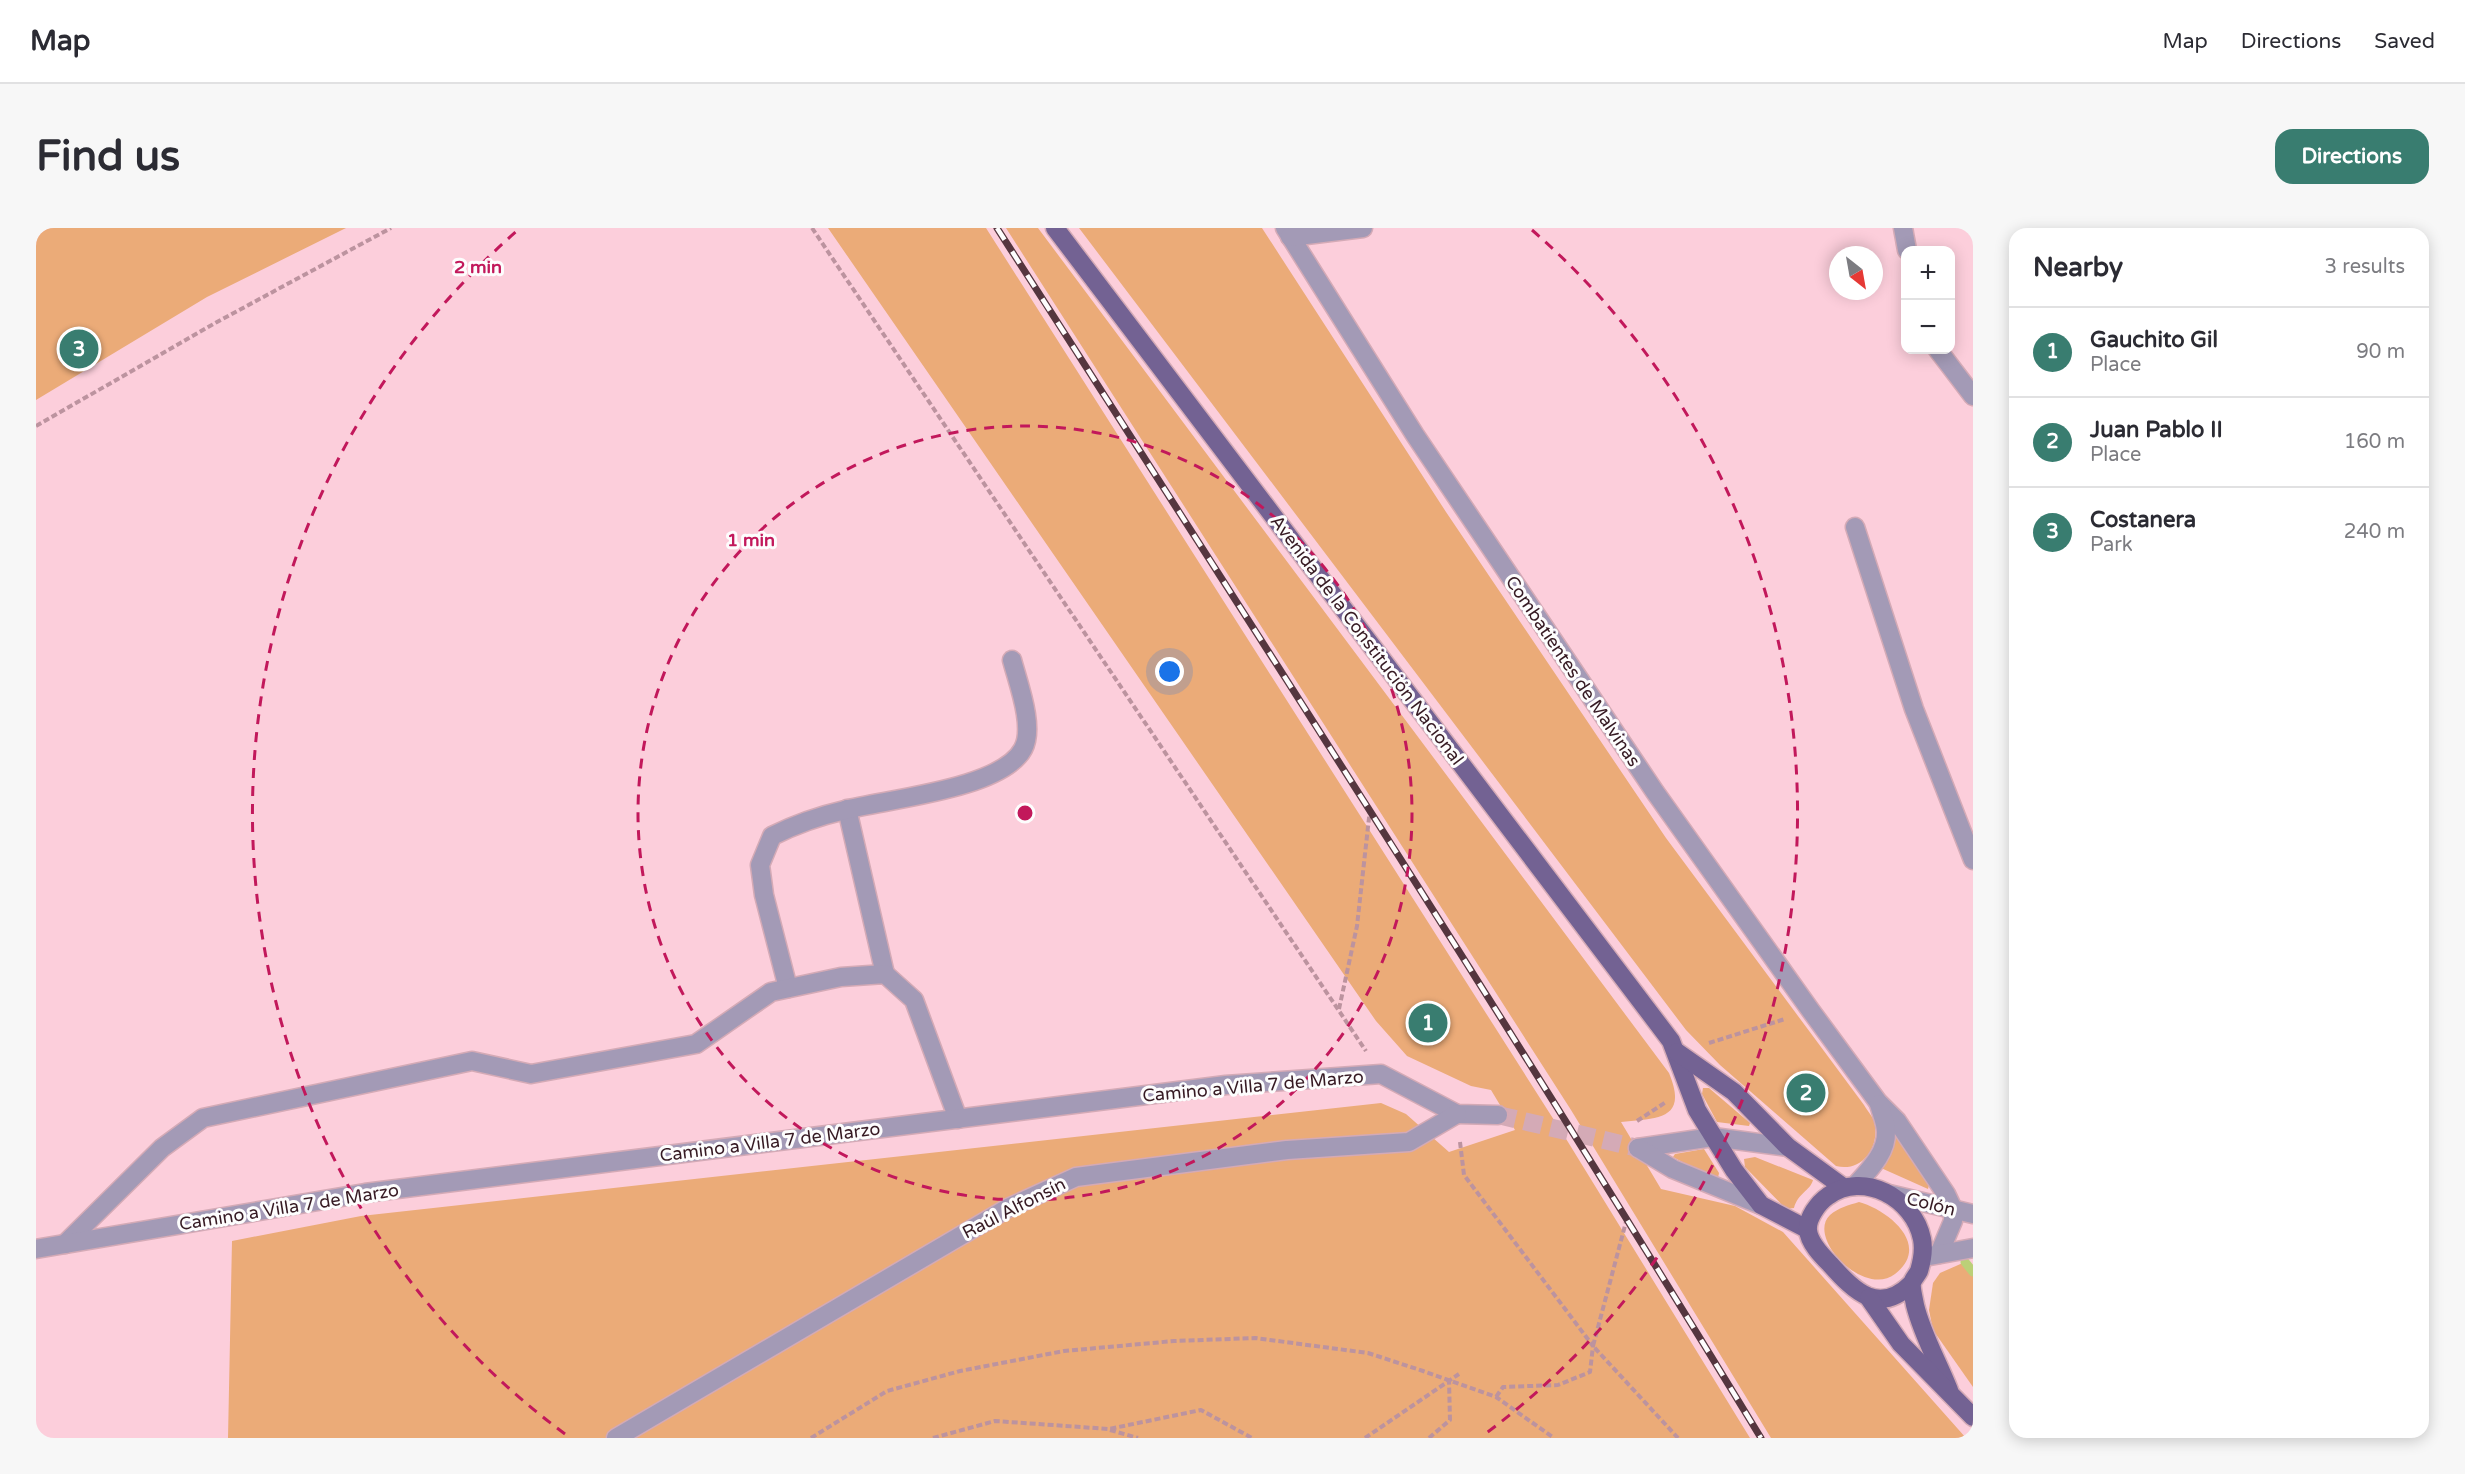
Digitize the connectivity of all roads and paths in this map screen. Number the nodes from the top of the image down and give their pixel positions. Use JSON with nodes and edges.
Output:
{"nodes":[{"id":1,"x":391,"y":228,"type":"edge"},
{"id":2,"x":813,"y":228,"type":"edge"},
{"id":3,"x":1055,"y":228,"type":"edge"},
{"id":4,"x":1363,"y":228,"type":"edge"},
{"id":5,"x":1904,"y":228,"type":"edge"},
{"id":6,"x":1287,"y":232,"type":"edge"},
{"id":7,"x":1906,"y":246,"type":"edge"},
{"id":8,"x":1941,"y":354,"type":"edge"},
{"id":9,"x":1973,"y":396,"type":"edge"},
{"id":10,"x":36,"y":426,"type":"edge"},
{"id":11,"x":1855,"y":527,"type":"dead end"},
{"id":12,"x":1012,"y":660,"type":"dead end"},
{"id":13,"x":847,"y":809,"type":"junction"},
{"id":14,"x":1370,"y":809,"type":"dead end"},
{"id":15,"x":1973,"y":860,"type":"edge"},
{"id":16,"x":885,"y":974,"type":"junction"},
{"id":17,"x":788,"y":988,"type":"junction"},
{"id":18,"x":1339,"y":1009,"type":"junction"},
{"id":19,"x":1811,"y":1011,"type":"junction"},
{"id":20,"x":1677,"y":1052,"type":"junction"},
{"id":21,"x":1381,"y":1074,"type":"junction"},
{"id":22,"x":1878,"y":1102,"type":"junction"},
{"id":23,"x":1457,"y":1114,"type":"junction"},
{"id":24,"x":1498,"y":1115,"type":"tunnel mouth"},
{"id":25,"x":958,"y":1119,"type":"junction"},
{"id":26,"x":1713,"y":1137,"type":"junction"},
{"id":27,"x":1788,"y":1147,"type":"junction"},
{"id":28,"x":1849,"y":1186,"type":"junction"},
{"id":29,"x":1889,"y":1194,"type":"junction"},
{"id":30,"x":1761,"y":1205,"type":"junction"},
{"id":31,"x":1953,"y":1209,"type":"junction"},
{"id":32,"x":1973,"y":1214,"type":"edge"},
{"id":33,"x":1627,"y":1218,"type":"dead end"},
{"id":34,"x":1808,"y":1229,"type":"junction"},
{"id":35,"x":65,"y":1244,"type":"junction"},
{"id":36,"x":1973,"y":1248,"type":"edge"},
{"id":37,"x":36,"y":1249,"type":"edge"},
{"id":38,"x":1931,"y":1256,"type":"junction"},
{"id":39,"x":1912,"y":1283,"type":"junction"},
{"id":40,"x":1869,"y":1298,"type":"junction"},
{"id":41,"x":1593,"y":1346,"type":"junction"},
{"id":42,"x":1459,"y":1374,"type":"dead end"},
{"id":43,"x":1449,"y":1380,"type":"junction"},
{"id":44,"x":1949,"y":1390,"type":"junction"},
{"id":45,"x":1496,"y":1396,"type":"junction"},
{"id":46,"x":1973,"y":1417,"type":"edge"},
{"id":47,"x":1109,"y":1429,"type":"junction"},
{"id":48,"x":616,"y":1438,"type":"edge"},
{"id":49,"x":811,"y":1438,"type":"edge"},
{"id":50,"x":933,"y":1438,"type":"edge"},
{"id":51,"x":1138,"y":1438,"type":"edge"},
{"id":52,"x":1252,"y":1438,"type":"edge"},
{"id":53,"x":1365,"y":1438,"type":"edge"},
{"id":54,"x":1429,"y":1438,"type":"edge"},
{"id":55,"x":1554,"y":1438,"type":"edge"},
{"id":56,"x":1678,"y":1438,"type":"edge"}],
"edges":[{"from":1,"to":10,"type":"path"},
{"from":2,"to":18,"type":"path"},
{"from":3,"to":20,"type":"main road","name":"Avenida de la Constitución Nacional"},
{"from":4,"to":6,"type":"street"},
{"from":5,"to":7,"type":"street"},
{"from":6,"to":19,"type":"street","name":"Combatientes de Malvinas"},
{"from":8,"to":9,"type":"street"},
{"from":11,"to":15,"type":"street"},
{"from":12,"to":13,"type":"street"},
{"from":13,"to":16,"type":"street"},
{"from":13,"to":17,"type":"street"},
{"from":14,"to":18,"type":"path"},
{"from":16,"to":17,"type":"street"},
{"from":16,"to":25,"type":"street"},
{"from":17,"to":35,"type":"street"},
{"from":18,"to":21,"type":"path"},
{"from":19,"to":20,"type":"path"},
{"from":19,"to":22,"type":"street","name":"Combatientes de Malvinas"},
{"from":20,"to":26,"type":"main road","name":"Avenida de la Constitución Nacional"},
{"from":20,"to":27,"type":"main road","name":"Avenida de la Constitución Nacional"},
{"from":21,"to":23,"type":"street","name":"Camino a Villa 7 de Marzo"},
{"from":21,"to":25,"type":"street","name":"Camino a Villa 7 de Marzo"},
{"from":22,"to":28,"type":"street","name":"Combatientes de Malvinas"},
{"from":22,"to":31,"type":"street","name":"Combatientes de Malvinas"},
{"from":23,"to":24,"type":"street","name":"Camino a Villa 7 de Marzo"},
{"from":23,"to":41,"type":"path"},
{"from":23,"to":48,"type":"street","name":"Raúl Alfonsín"},
{"from":25,"to":35,"type":"street","name":"Camino a Villa 7 de Marzo"},
{"from":26,"to":27,"type":"street"},
{"from":26,"to":30,"type":"main road","name":"Avenida de la Constitución Nacional"},
{"from":26,"to":30,"type":"street"},
{"from":27,"to":28,"type":"main road","name":"Avenida de la Constitución Nacional"},
{"from":28,"to":29,"type":"main road","name":"Avenida de la Constitución Nacional"},
{"from":28,"to":34,"type":"main road"},
{"from":29,"to":31,"type":"street","name":"Colón"},
{"from":29,"to":38,"type":"main road","name":"Avenida de la Constitución Nacional"},
{"from":30,"to":34,"type":"main road","name":"Avenida de la Constitución Nacional"},
{"from":31,"to":32,"type":"street","name":"Colón"},
{"from":31,"to":38,"type":"street"},
{"from":33,"to":41,"type":"path"},
{"from":34,"to":40,"type":"main road"},
{"from":35,"to":37,"type":"street","name":"Camino a Villa 7 de Marzo"},
{"from":36,"to":38,"type":"street"},
{"from":38,"to":39,"type":"main road","name":"Avenida de la Constitución Nacional"},
{"from":39,"to":40,"type":"main road"},
{"from":39,"to":44,"type":"main road"},
{"from":40,"to":44,"type":"main road"},
{"from":41,"to":45,"type":"path"},
{"from":41,"to":56,"type":"path"},
{"from":42,"to":43,"type":"path"},
{"from":43,"to":45,"type":"path"},
{"from":43,"to":49,"type":"path"},
{"from":43,"to":53,"type":"path"},
{"from":43,"to":54,"type":"path"},
{"from":44,"to":46,"type":"main road"},
{"from":45,"to":55,"type":"path"},
{"from":47,"to":50,"type":"path"},
{"from":47,"to":51,"type":"path"},
{"from":47,"to":52,"type":"path"}]}
